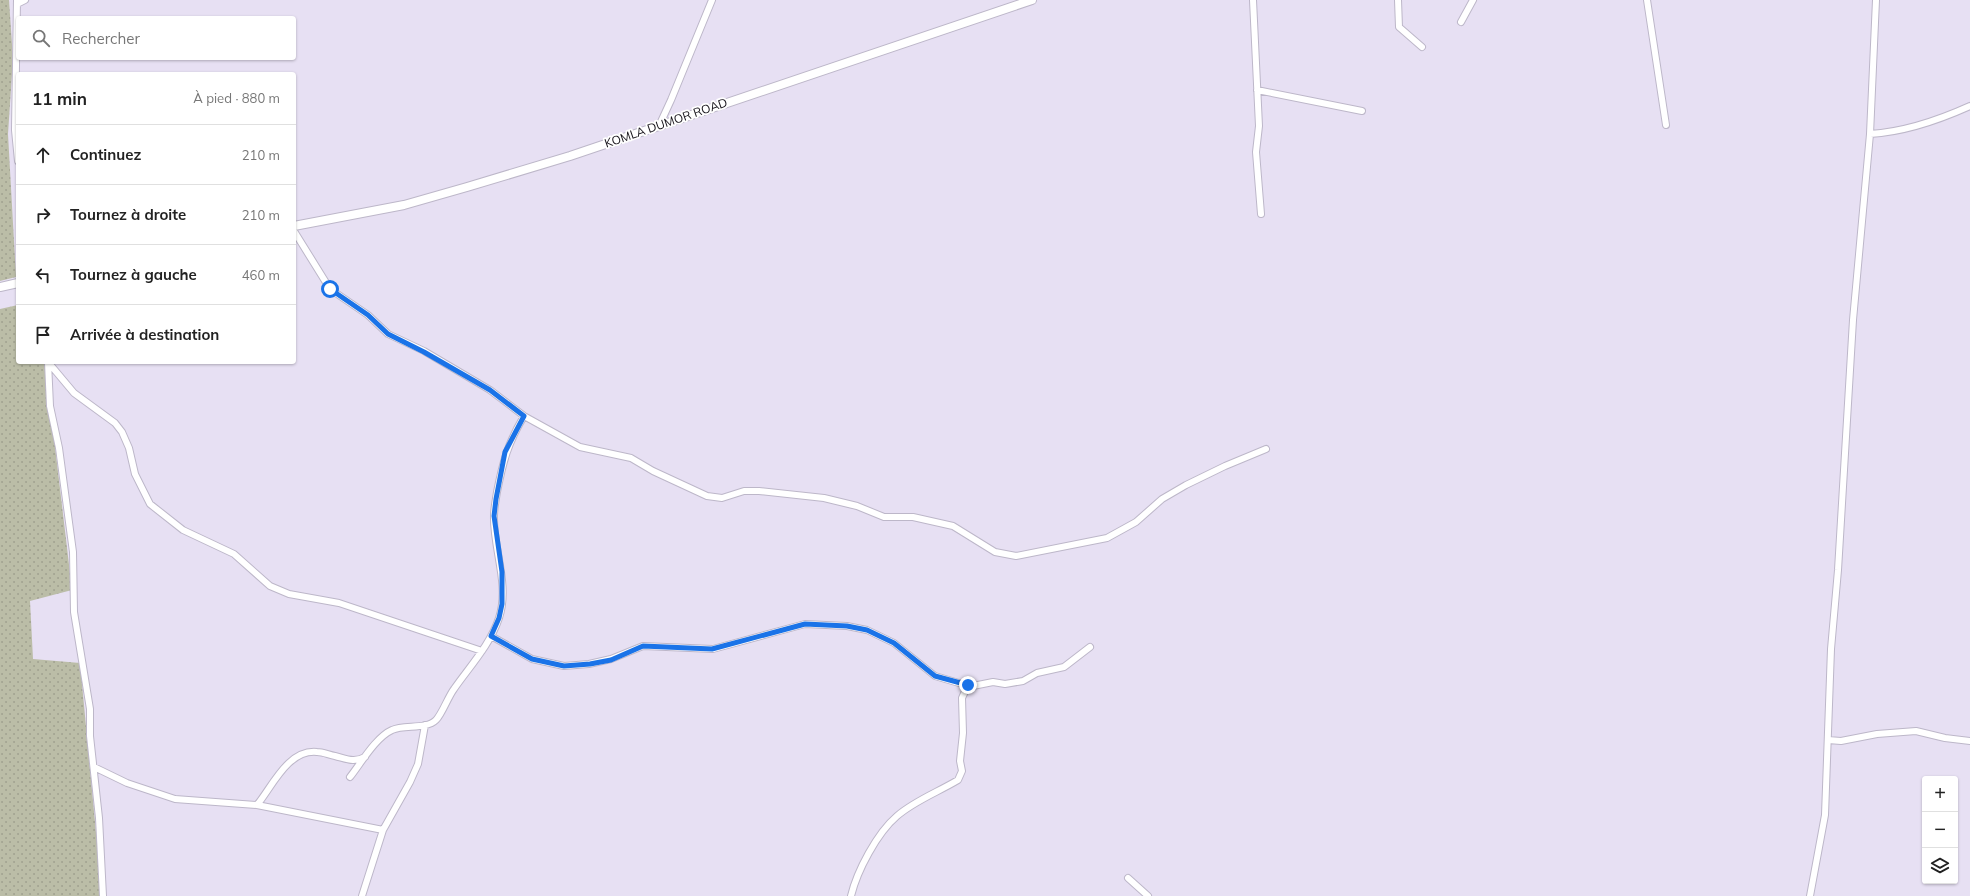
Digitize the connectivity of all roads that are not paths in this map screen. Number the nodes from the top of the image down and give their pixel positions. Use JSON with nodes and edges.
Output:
{"nodes":[{"id":1,"x":25,"y":0,"type":"edge"},
{"id":2,"x":712,"y":0,"type":"edge"},
{"id":3,"x":1032,"y":0,"type":"edge"},
{"id":4,"x":1253,"y":0,"type":"edge"},
{"id":5,"x":1398,"y":0,"type":"edge"},
{"id":6,"x":1473,"y":0,"type":"edge"},
{"id":7,"x":1647,"y":0,"type":"edge"},
{"id":8,"x":1876,"y":0,"type":"edge"},
{"id":9,"x":17,"y":2,"type":"edge"},
{"id":10,"x":17,"y":16,"type":"edge"},
{"id":11,"x":1462,"y":22,"type":"dead end"},
{"id":12,"x":1422,"y":47,"type":"dead end"},
{"id":13,"x":16,"y":60,"type":"edge"},
{"id":14,"x":1257,"y":90,"type":"junction"},
{"id":15,"x":1970,"y":106,"type":"edge"},
{"id":16,"x":1362,"y":111,"type":"dead end"},
{"id":17,"x":1666,"y":125,"type":"dead end"},
{"id":18,"x":659,"y":126,"type":"junction"},
{"id":19,"x":1870,"y":134,"type":"junction"},
{"id":20,"x":16,"y":140,"type":"edge"},
{"id":21,"x":1261,"y":214,"type":"dead end"},
{"id":22,"x":296,"y":226,"type":"edge"},
{"id":23,"x":296,"y":234,"type":"edge"},
{"id":24,"x":16,"y":283,"type":"edge"},
{"id":25,"x":0,"y":287,"type":"edge"},
{"id":26,"x":48,"y":364,"type":"edge"},
{"id":27,"x":50,"y":364,"type":"edge"},
{"id":28,"x":524,"y":416,"type":"junction"},
{"id":29,"x":1266,"y":449,"type":"dead end"},
{"id":30,"x":491,"y":636,"type":"junction"},
{"id":31,"x":1090,"y":647,"type":"dead end"},
{"id":32,"x":482,"y":651,"type":"junction"},
{"id":33,"x":968,"y":685,"type":"junction"},
{"id":34,"x":425,"y":725,"type":"junction"},
{"id":35,"x":1828,"y":740,"type":"junction"},
{"id":36,"x":1970,"y":741,"type":"edge"},
{"id":37,"x":366,"y":756,"type":"junction"},
{"id":38,"x":94,"y":767,"type":"junction"},
{"id":39,"x":350,"y":777,"type":"dead end"},
{"id":40,"x":257,"y":805,"type":"junction"},
{"id":41,"x":383,"y":830,"type":"junction"},
{"id":42,"x":1128,"y":878,"type":"dead end"},
{"id":43,"x":103,"y":896,"type":"edge"},
{"id":44,"x":362,"y":896,"type":"edge"},
{"id":45,"x":851,"y":896,"type":"edge"},
{"id":46,"x":1148,"y":896,"type":"edge"},
{"id":47,"x":1810,"y":896,"type":"edge"}],
"edges":[{"from":1,"to":9,"type":"street"},
{"from":2,"to":18,"type":"street"},
{"from":3,"to":18,"type":"street","name":"KOMLA DUMOR ROAD"},
{"from":4,"to":14,"type":"street"},
{"from":5,"to":12,"type":"street"},
{"from":6,"to":11,"type":"street"},
{"from":7,"to":17,"type":"street"},
{"from":8,"to":19,"type":"street"},
{"from":9,"to":10,"type":"street"},
{"from":13,"to":20,"type":"street"},
{"from":14,"to":16,"type":"street"},
{"from":14,"to":21,"type":"street"},
{"from":15,"to":19,"type":"street"},
{"from":18,"to":22,"type":"street","name":"KOMLA DUMOR ROAD"},
{"from":19,"to":35,"type":"street"},
{"from":23,"to":28,"type":"street"},
{"from":24,"to":25,"type":"street"},
{"from":26,"to":38,"type":"street"},
{"from":27,"to":32,"type":"street"},
{"from":28,"to":29,"type":"street"},
{"from":28,"to":30,"type":"street"},
{"from":30,"to":32,"type":"street"},
{"from":30,"to":33,"type":"street"},
{"from":31,"to":33,"type":"street"},
{"from":32,"to":34,"type":"street"},
{"from":33,"to":45,"type":"street"},
{"from":34,"to":37,"type":"street"},
{"from":34,"to":41,"type":"street"},
{"from":35,"to":36,"type":"street"},
{"from":35,"to":47,"type":"street"},
{"from":37,"to":39,"type":"street"},
{"from":37,"to":40,"type":"street"},
{"from":38,"to":40,"type":"street"},
{"from":38,"to":43,"type":"street"},
{"from":40,"to":41,"type":"street"},
{"from":41,"to":44,"type":"street"},
{"from":42,"to":46,"type":"street"}]}
